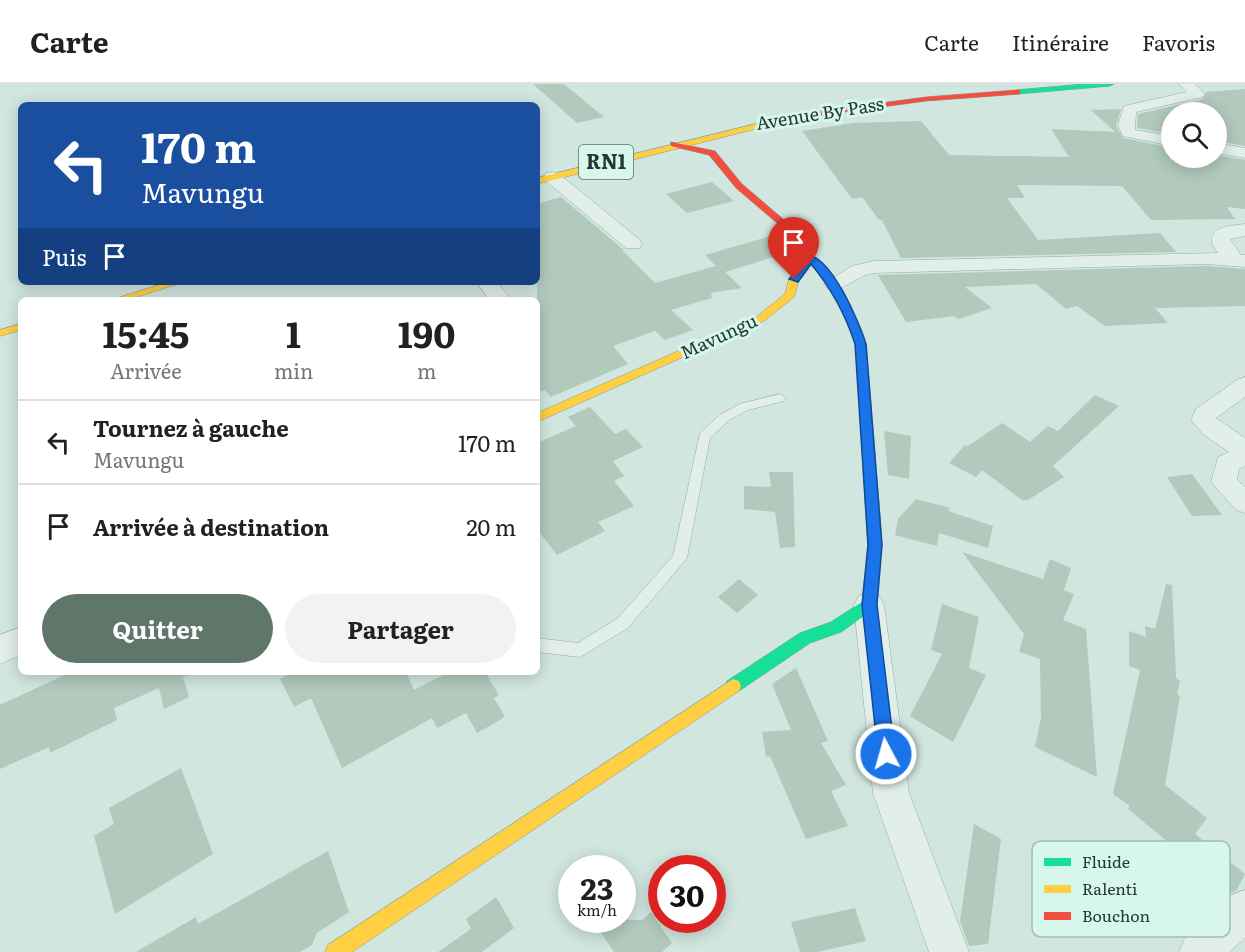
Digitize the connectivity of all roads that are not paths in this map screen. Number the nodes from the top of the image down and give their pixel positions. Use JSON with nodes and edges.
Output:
{"nodes":[{"id":1,"x":1110,"y":84,"type":"edge"},
{"id":2,"x":1186,"y":84,"type":"edge"},
{"id":3,"x":1161,"y":102,"type":"edge"},
{"id":4,"x":1161,"y":102,"type":"edge"},
{"id":5,"x":1161,"y":139,"type":"edge"},
{"id":6,"x":674,"y":144,"type":"junction"},
{"id":7,"x":1227,"y":150,"type":"edge"},
{"id":8,"x":1245,"y":153,"type":"edge"},
{"id":9,"x":544,"y":179,"type":"edge"},
{"id":10,"x":1245,"y":230,"type":"edge"},
{"id":11,"x":633,"y":244,"type":"dead end"},
{"id":12,"x":809,"y":257,"type":"junction"},
{"id":13,"x":1240,"y":260,"type":"edge"},
{"id":14,"x":834,"y":284,"type":"junction"},
{"id":15,"x":170,"y":285,"type":"edge"},
{"id":16,"x":488,"y":285,"type":"edge"},
{"id":17,"x":128,"y":297,"type":"edge"},
{"id":18,"x":498,"y":297,"type":"edge"},
{"id":19,"x":18,"y":328,"type":"edge"},
{"id":20,"x":0,"y":333,"type":"edge"},
{"id":21,"x":1245,"y":385,"type":"edge"},
{"id":22,"x":780,"y":398,"type":"dead end"},
{"id":23,"x":540,"y":417,"type":"edge"},
{"id":24,"x":1245,"y":454,"type":"edge"},
{"id":25,"x":1245,"y":502,"type":"edge"},
{"id":26,"x":869,"y":605,"type":"junction"},
{"id":27,"x":18,"y":641,"type":"edge"},
{"id":28,"x":540,"y":645,"type":"edge"},
{"id":29,"x":0,"y":650,"type":"edge"},
{"id":30,"x":1245,"y":909,"type":"edge"},
{"id":31,"x":1230,"y":926,"type":"edge"},
{"id":32,"x":1217,"y":937,"type":"edge"},
{"id":33,"x":335,"y":952,"type":"edge"},
{"id":34,"x":949,"y":952,"type":"edge"},
{"id":35,"x":1199,"y":952,"type":"edge"}],
"edges":[{"from":1,"to":6,"type":"main road","name":"Avenue By Pass","number":"RN1"},
{"from":2,"to":3,"type":"street"},
{"from":4,"to":5,"type":"street"},
{"from":6,"to":9,"type":"main road","name":"Avenue By Pass","number":"RN1"},
{"from":6,"to":12,"type":"main road"},
{"from":7,"to":8,"type":"street"},
{"from":9,"to":11,"type":"street"},
{"from":10,"to":13,"type":"street"},
{"from":12,"to":14,"type":"main road"},
{"from":12,"to":23,"type":"main road","name":"Mavungu"},
{"from":13,"to":14,"type":"street"},
{"from":14,"to":26,"type":"main road"},
{"from":15,"to":17,"type":"main road"},
{"from":16,"to":18,"type":"street"},
{"from":19,"to":20,"type":"main road"},
{"from":21,"to":24,"type":"street"},
{"from":22,"to":28,"type":"lane"},
{"from":24,"to":25,"type":"street"},
{"from":26,"to":33,"type":"main road"},
{"from":26,"to":34,"type":"street"},
{"from":27,"to":29,"type":"street"},
{"from":30,"to":31,"type":"street"},
{"from":32,"to":35,"type":"street"}]}
